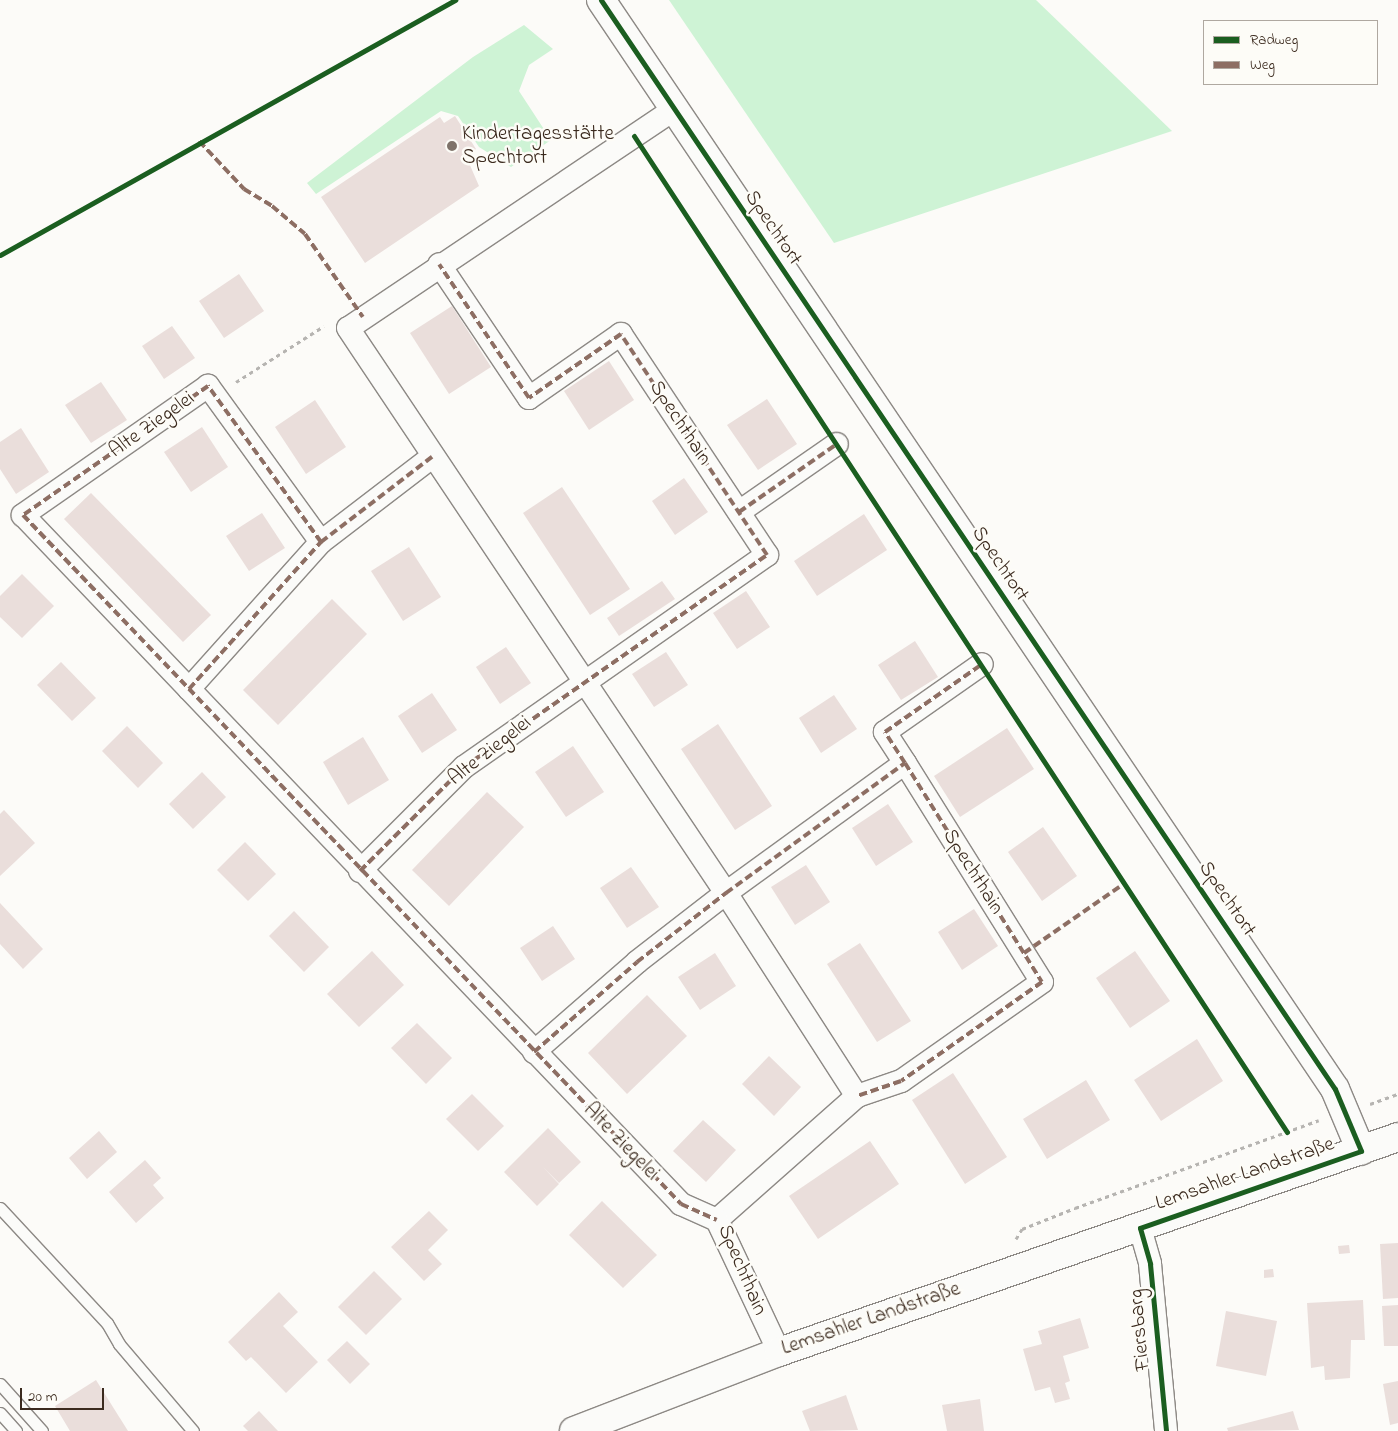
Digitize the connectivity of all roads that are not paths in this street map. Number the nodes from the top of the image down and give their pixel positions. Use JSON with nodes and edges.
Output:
{"nodes":[{"id":1,"x":601,"y":0,"type":"edge"},
{"id":2,"x":673,"y":110,"type":"junction"},
{"id":3,"x":439,"y":264,"type":"junction"},
{"id":4,"x":837,"y":444,"type":"dead end"},
{"id":5,"x":433,"y":456,"type":"junction"},
{"id":6,"x":739,"y":512,"type":"junction"},
{"id":7,"x":321,"y":542,"type":"junction"},
{"id":8,"x":982,"y":664,"type":"dead end"},
{"id":9,"x":585,"y":681,"type":"junction"},
{"id":10,"x":189,"y":689,"type":"junction"},
{"id":11,"x":905,"y":763,"type":"junction"},
{"id":12,"x":360,"y":872,"type":"junction"},
{"id":13,"x":726,"y":893,"type":"junction"},
{"id":14,"x":534,"y":1052,"type":"junction"},
{"id":15,"x":857,"y":1096,"type":"junction"},
{"id":16,"x":1398,"y":1137,"type":"edge"},
{"id":17,"x":1361,"y":1151,"type":"junction"},
{"id":18,"x":0,"y":1208,"type":"edge"},
{"id":19,"x":717,"y":1220,"type":"junction"},
{"id":20,"x":1140,"y":1228,"type":"junction"},
{"id":21,"x":779,"y":1352,"type":"junction"},
{"id":22,"x":0,"y":1384,"type":"edge"},
{"id":23,"x":0,"y":1413,"type":"edge"},
{"id":24,"x":16,"y":1431,"type":"edge"},
{"id":25,"x":42,"y":1431,"type":"edge"},
{"id":26,"x":193,"y":1431,"type":"edge"},
{"id":27,"x":574,"y":1431,"type":"edge"},
{"id":28,"x":1166,"y":1431,"type":"edge"}],
"edges":[{"from":1,"to":2,"type":"street","name":"Spechtort"},
{"from":2,"to":3,"type":"street"},
{"from":2,"to":17,"type":"street","name":"Spechtort"},
{"from":3,"to":5,"type":"street"},
{"from":3,"to":6,"type":"street","name":"Spechthain"},
{"from":4,"to":6,"type":"street"},
{"from":5,"to":7,"type":"street"},
{"from":5,"to":9,"type":"street"},
{"from":6,"to":9,"type":"street","name":"Spechthain"},
{"from":7,"to":10,"type":"street"},
{"from":7,"to":10,"type":"street","name":"Alte Ziegelei"},
{"from":8,"to":11,"type":"street"},
{"from":9,"to":12,"type":"street","name":"Alte Ziegelei"},
{"from":9,"to":13,"type":"street"},
{"from":10,"to":12,"type":"street","name":"Alte Ziegelei"},
{"from":11,"to":13,"type":"street"},
{"from":11,"to":15,"type":"street","name":"Spechthain"},
{"from":12,"to":14,"type":"street","name":"Alte Ziegelei"},
{"from":13,"to":14,"type":"street"},
{"from":13,"to":15,"type":"street"},
{"from":14,"to":19,"type":"street","name":"Alte Ziegelei"},
{"from":15,"to":19,"type":"street","name":"Spechthain"},
{"from":16,"to":17,"type":"street","name":"Lemsahler Landstraße"},
{"from":17,"to":20,"type":"street","name":"Lemsahler Landstraße"},
{"from":18,"to":26,"type":"lane"},
{"from":19,"to":21,"type":"street","name":"Spechthain"},
{"from":20,"to":21,"type":"street","name":"Lemsahler Landstraße"},
{"from":20,"to":28,"type":"street","name":"Fiersbarg"},
{"from":21,"to":27,"type":"street","name":"Lemsahler Landstraße"},
{"from":22,"to":25,"type":"lane"},
{"from":23,"to":24,"type":"lane"}]}
